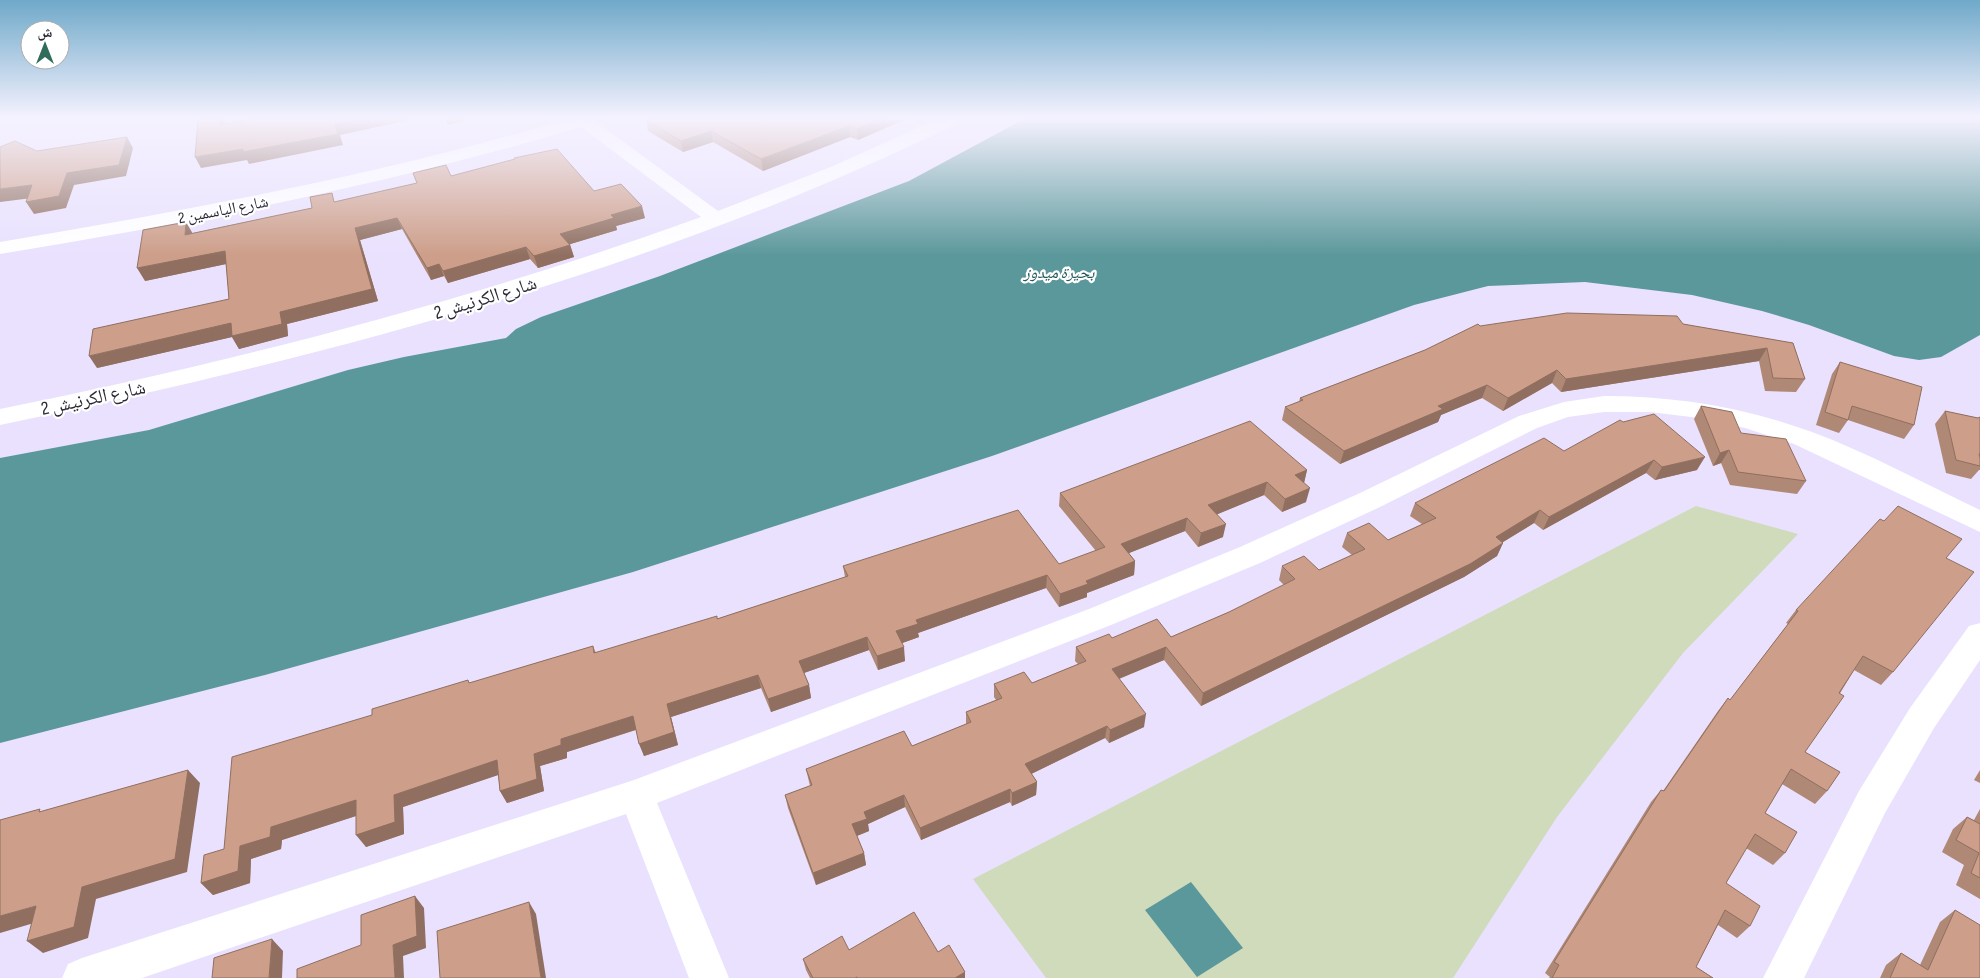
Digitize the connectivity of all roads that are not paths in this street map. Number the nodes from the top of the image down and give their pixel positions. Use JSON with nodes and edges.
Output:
{"nodes":[{"id":1,"x":421,"y":165,"type":"edge"},
{"id":2,"x":645,"y":165,"type":"edge"},
{"id":3,"x":853,"y":165,"type":"edge"},
{"id":4,"x":716,"y":219,"type":"junction"},
{"id":5,"x":0,"y":248,"type":"edge"},
{"id":6,"x":0,"y":417,"type":"edge"},
{"id":7,"x":1980,"y":522,"type":"edge"},
{"id":8,"x":1980,"y":635,"type":"edge"},
{"id":9,"x":636,"y":794,"type":"junction"},
{"id":10,"x":82,"y":978,"type":"edge"},
{"id":11,"x":709,"y":978,"type":"edge"},
{"id":12,"x":1783,"y":978,"type":"edge"}],
"edges":[{"from":1,"to":5,"type":"street","name":"شارع الياسمين 2"},
{"from":2,"to":4,"type":"street"},
{"from":3,"to":4,"type":"street","name":"شارع الكرنيش 2"},
{"from":4,"to":6,"type":"street","name":"شارع الكرنيش 2"},
{"from":7,"to":9,"type":"street"},
{"from":8,"to":12,"type":"street"},
{"from":9,"to":10,"type":"street"},
{"from":9,"to":11,"type":"street"}]}
